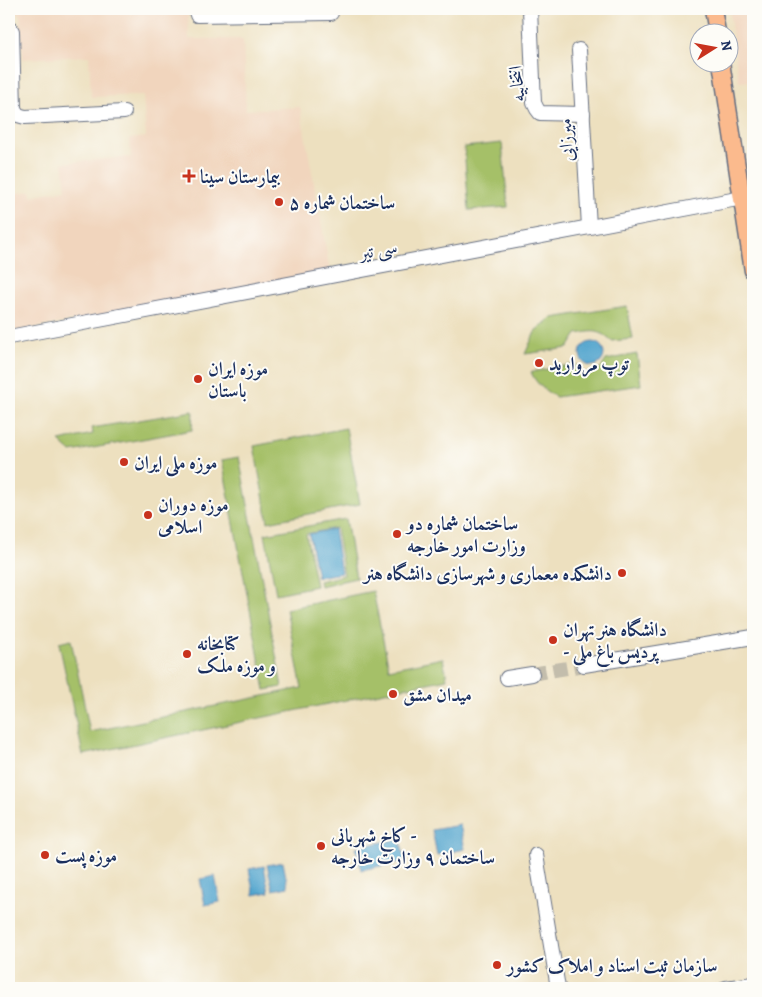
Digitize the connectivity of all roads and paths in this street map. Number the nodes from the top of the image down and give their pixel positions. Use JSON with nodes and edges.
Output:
{"nodes":[{"id":1,"x":196,"y":9,"type":"edge"},
{"id":2,"x":530,"y":9,"type":"edge"},
{"id":3,"x":713,"y":9,"type":"edge"},
{"id":4,"x":331,"y":11,"type":"edge"},
{"id":5,"x":715,"y":22,"type":"edge"},
{"id":6,"x":9,"y":26,"type":"edge"},
{"id":7,"x":579,"y":50,"type":"dead end"},
{"id":8,"x":723,"y":72,"type":"edge"},
{"id":9,"x":124,"y":112,"type":"dead end"},
{"id":10,"x":582,"y":114,"type":"junction"},
{"id":11,"x":748,"y":197,"type":"edge"},
{"id":12,"x":589,"y":228,"type":"junction"},
{"id":13,"x":753,"y":270,"type":"edge"},
{"id":14,"x":9,"y":338,"type":"edge"},
{"id":15,"x":753,"y":637,"type":"edge"},
{"id":16,"x":584,"y":665,"type":"tunnel mouth"},
{"id":17,"x":532,"y":674,"type":"tunnel mouth"},
{"id":18,"x":507,"y":678,"type":"dead end"},
{"id":19,"x":536,"y":855,"type":"dead end"},
{"id":20,"x":753,"y":984,"type":"edge"},
{"id":21,"x":558,"y":988,"type":"edge"},
{"id":22,"x":726,"y":988,"type":"edge"}],
"edges":[{"from":1,"to":4,"type":"street"},
{"from":2,"to":10,"type":"street","name":"انتخابیه"},
{"from":3,"to":5,"type":"main road"},
{"from":6,"to":9,"type":"street"},
{"from":7,"to":10,"type":"street","name":"میرزایی"},
{"from":8,"to":11,"type":"main road"},
{"from":10,"to":12,"type":"street","name":"میرزایی"},
{"from":11,"to":12,"type":"street","name":"سی تیر"},
{"from":11,"to":13,"type":"main road"},
{"from":12,"to":14,"type":"street","name":"سی تیر"},
{"from":15,"to":16,"type":"street"},
{"from":17,"to":18,"type":"street"},
{"from":19,"to":21,"type":"street"},
{"from":20,"to":22,"type":"street"}]}
